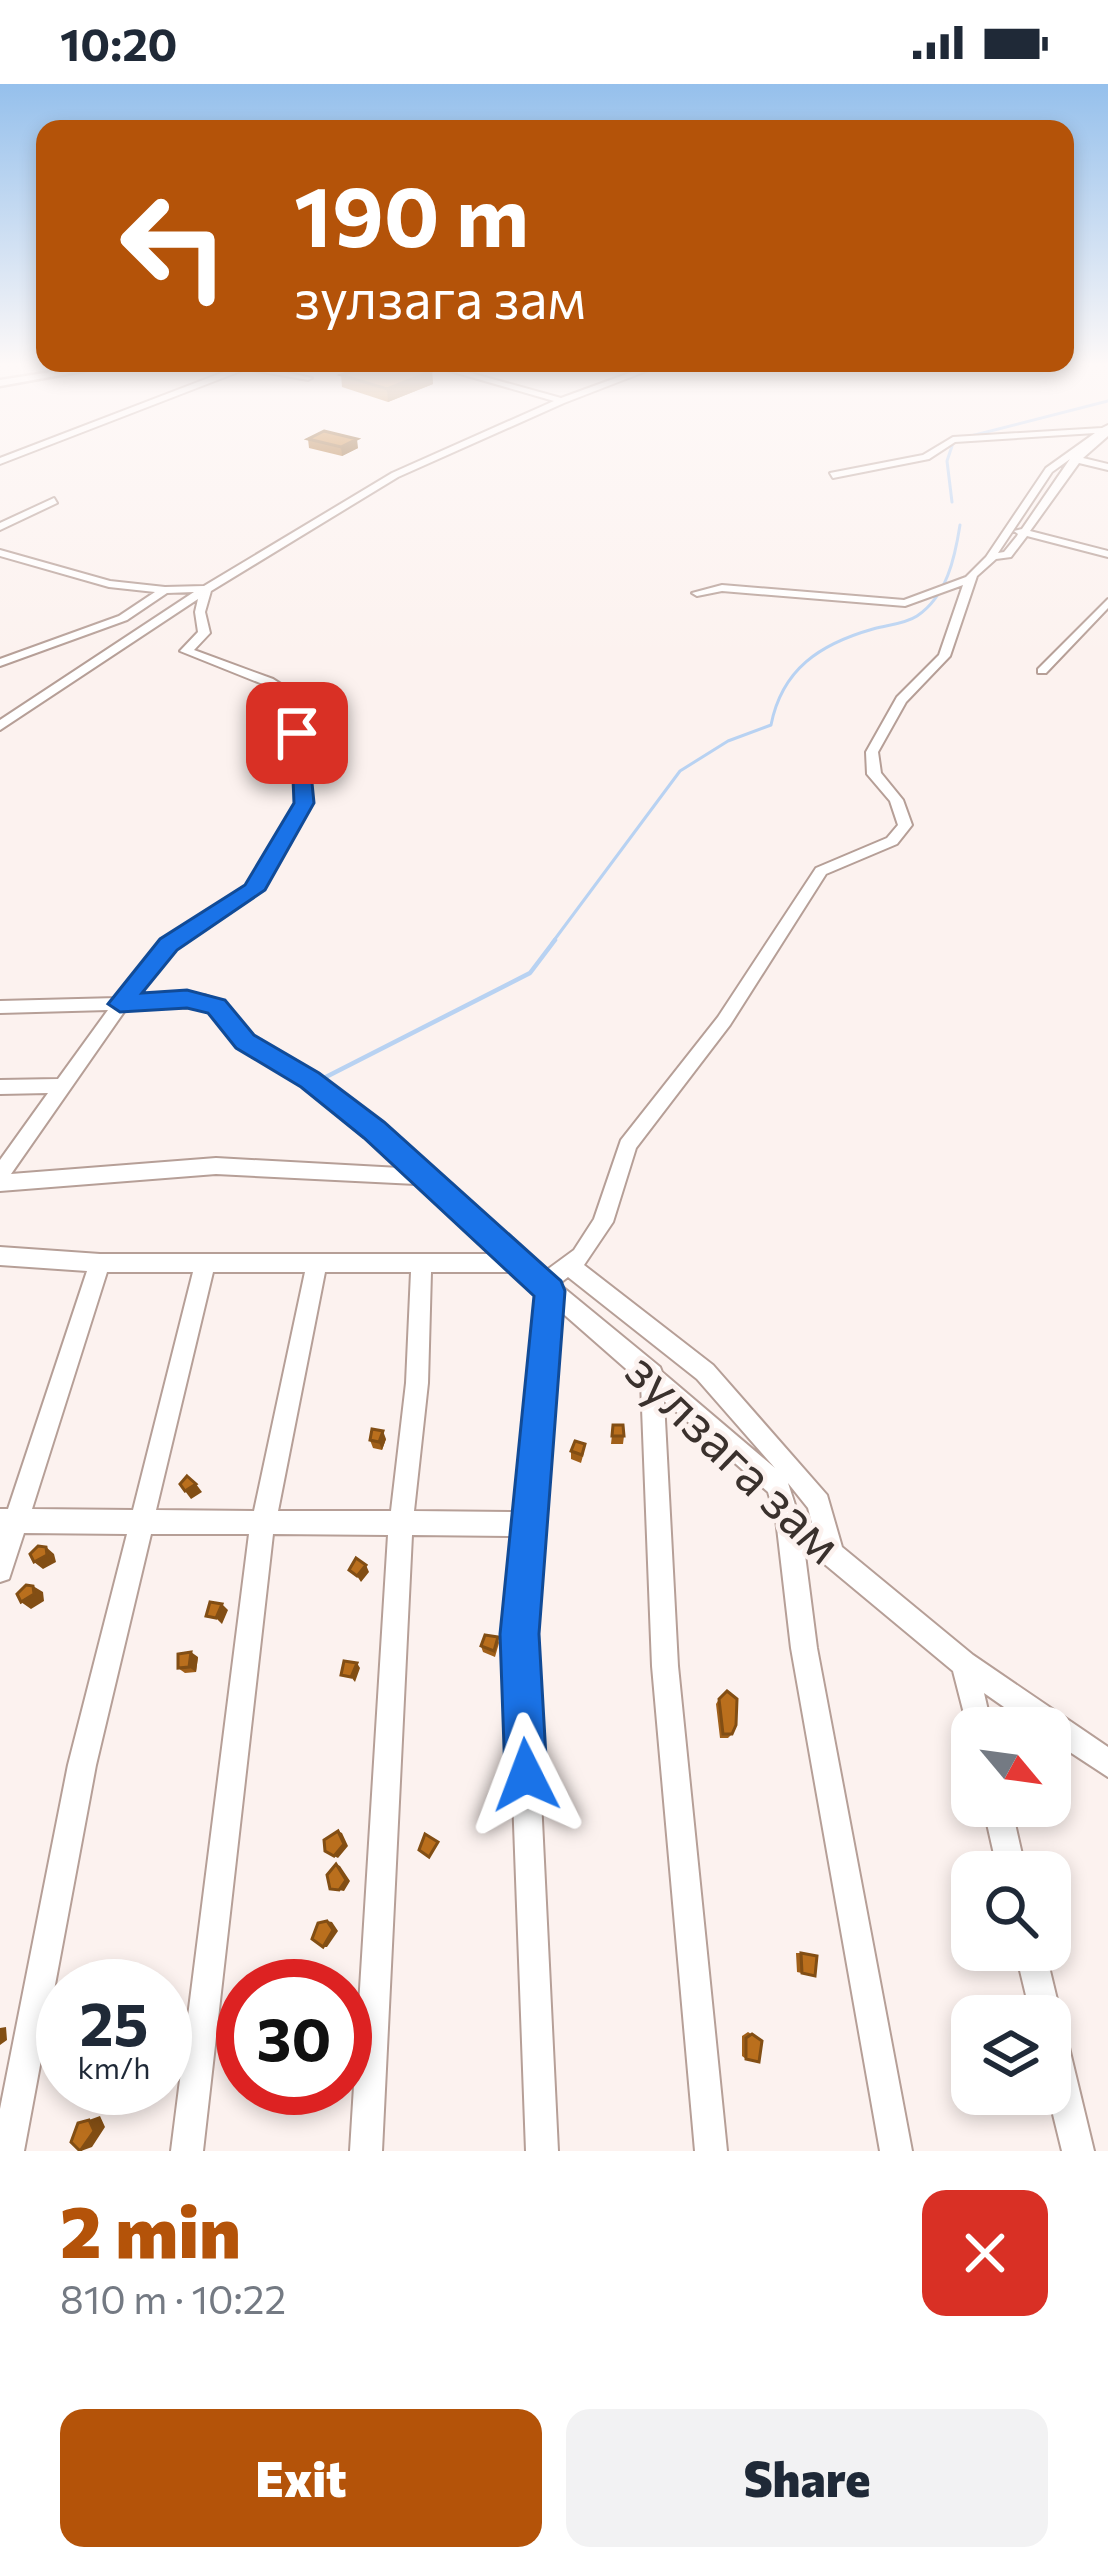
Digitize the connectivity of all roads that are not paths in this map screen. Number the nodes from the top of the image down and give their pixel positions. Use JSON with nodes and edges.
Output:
{"nodes":[{"id":1,"x":420,"y":463,"type":"edge"},
{"id":2,"x":896,"y":463,"type":"edge"},
{"id":3,"x":1058,"y":463,"type":"edge"},
{"id":4,"x":1069,"y":463,"type":"edge"},
{"id":5,"x":833,"y":475,"type":"dead end"},
{"id":6,"x":54,"y":501,"type":"dead end"},
{"id":7,"x":0,"y":527,"type":"edge"},
{"id":8,"x":1008,"y":528,"type":"junction"},
{"id":9,"x":1026,"y":533,"type":"junction"},
{"id":10,"x":0,"y":553,"type":"edge"},
{"id":11,"x":1108,"y":554,"type":"edge"},
{"id":12,"x":992,"y":557,"type":"junction"},
{"id":13,"x":971,"y":579,"type":"junction"},
{"id":14,"x":206,"y":589,"type":"junction"},
{"id":15,"x":165,"y":590,"type":"junction"},
{"id":16,"x":697,"y":593,"type":"dead end"},
{"id":17,"x":1108,"y":602,"type":"edge"},
{"id":18,"x":0,"y":663,"type":"edge"},
{"id":19,"x":1042,"y":671,"type":"dead end"},
{"id":20,"x":0,"y":726,"type":"edge"},
{"id":21,"x":120,"y":1004,"type":"junction"},
{"id":22,"x":0,"y":1007,"type":"edge"},
{"id":23,"x":62,"y":1086,"type":"junction"},
{"id":24,"x":0,"y":1087,"type":"edge"},
{"id":25,"x":420,"y":1177,"type":"junction"},
{"id":26,"x":0,"y":1179,"type":"edge"},
{"id":27,"x":0,"y":1256,"type":"edge"},
{"id":28,"x":100,"y":1263,"type":"junction"},
{"id":29,"x":518,"y":1263,"type":"junction"},
{"id":30,"x":205,"y":1264,"type":"junction"},
{"id":31,"x":316,"y":1265,"type":"junction"},
{"id":32,"x":422,"y":1267,"type":"junction"},
{"id":33,"x":571,"y":1267,"type":"junction"},
{"id":34,"x":546,"y":1288,"type":"junction"},
{"id":35,"x":652,"y":1374,"type":"junction"},
{"id":36,"x":142,"y":1519,"type":"junction"},
{"id":37,"x":788,"y":1519,"type":"junction"},
{"id":38,"x":8,"y":1521,"type":"edge"},
{"id":39,"x":268,"y":1522,"type":"junction"},
{"id":40,"x":401,"y":1523,"type":"junction"},
{"id":41,"x":528,"y":1524,"type":"junction"},
{"id":42,"x":831,"y":1555,"type":"junction"},
{"id":43,"x":0,"y":1570,"type":"edge"},
{"id":44,"x":964,"y":1664,"type":"junction"},
{"id":45,"x":974,"y":1707,"type":"edge"},
{"id":46,"x":1108,"y":1763,"type":"edge"},
{"id":47,"x":1069,"y":2115,"type":"edge"},
{"id":48,"x":8,"y":2151,"type":"edge"},
{"id":49,"x":187,"y":2151,"type":"edge"},
{"id":50,"x":366,"y":2151,"type":"edge"},
{"id":51,"x":542,"y":2151,"type":"edge"},
{"id":52,"x":711,"y":2151,"type":"edge"},
{"id":53,"x":896,"y":2151,"type":"edge"},
{"id":54,"x":1078,"y":2151,"type":"edge"}],
"edges":[{"from":1,"to":14,"type":"street"},
{"from":2,"to":5,"type":"street"},
{"from":3,"to":8,"type":"street"},
{"from":4,"to":9,"type":"street"},
{"from":6,"to":7,"type":"street"},
{"from":8,"to":9,"type":"street"},
{"from":8,"to":12,"type":"street"},
{"from":9,"to":11,"type":"street"},
{"from":9,"to":12,"type":"street"},
{"from":10,"to":15,"type":"street"},
{"from":12,"to":13,"type":"street"},
{"from":13,"to":16,"type":"street"},
{"from":13,"to":33,"type":"street"},
{"from":14,"to":15,"type":"street"},
{"from":14,"to":20,"type":"street"},
{"from":14,"to":21,"type":"street"},
{"from":15,"to":18,"type":"street"},
{"from":17,"to":19,"type":"street"},
{"from":21,"to":22,"type":"street","name":"зулзага зам"},
{"from":21,"to":23,"type":"street"},
{"from":21,"to":25,"type":"street","name":"зулзага зам"},
{"from":23,"to":24,"type":"street"},
{"from":23,"to":26,"type":"street"},
{"from":25,"to":26,"type":"street"},
{"from":25,"to":29,"type":"street","name":"зулзага зам"},
{"from":27,"to":28,"type":"street"},
{"from":28,"to":30,"type":"street"},
{"from":28,"to":38,"type":"street"},
{"from":29,"to":32,"type":"street"},
{"from":29,"to":34,"type":"street","name":"зулзага зам"},
{"from":30,"to":31,"type":"street"},
{"from":30,"to":36,"type":"street"},
{"from":31,"to":32,"type":"street"},
{"from":31,"to":39,"type":"street"},
{"from":32,"to":40,"type":"street"},
{"from":33,"to":34,"type":"street"},
{"from":33,"to":42,"type":"street"},
{"from":34,"to":35,"type":"street","name":"зулзага зам"},
{"from":34,"to":41,"type":"street"},
{"from":35,"to":37,"type":"street","name":"зулзага зам"},
{"from":35,"to":52,"type":"street"},
{"from":36,"to":38,"type":"street"},
{"from":36,"to":39,"type":"street"},
{"from":36,"to":48,"type":"street"},
{"from":37,"to":42,"type":"street","name":"зулзага зам"},
{"from":37,"to":53,"type":"street"},
{"from":38,"to":43,"type":"street"},
{"from":39,"to":40,"type":"street"},
{"from":39,"to":49,"type":"street"},
{"from":40,"to":41,"type":"street"},
{"from":40,"to":50,"type":"street"},
{"from":41,"to":51,"type":"street"},
{"from":42,"to":44,"type":"street","name":"зулзага зам"},
{"from":44,"to":45,"type":"street"},
{"from":44,"to":46,"type":"street","name":"зулзага зам"},
{"from":47,"to":54,"type":"street"}]}
